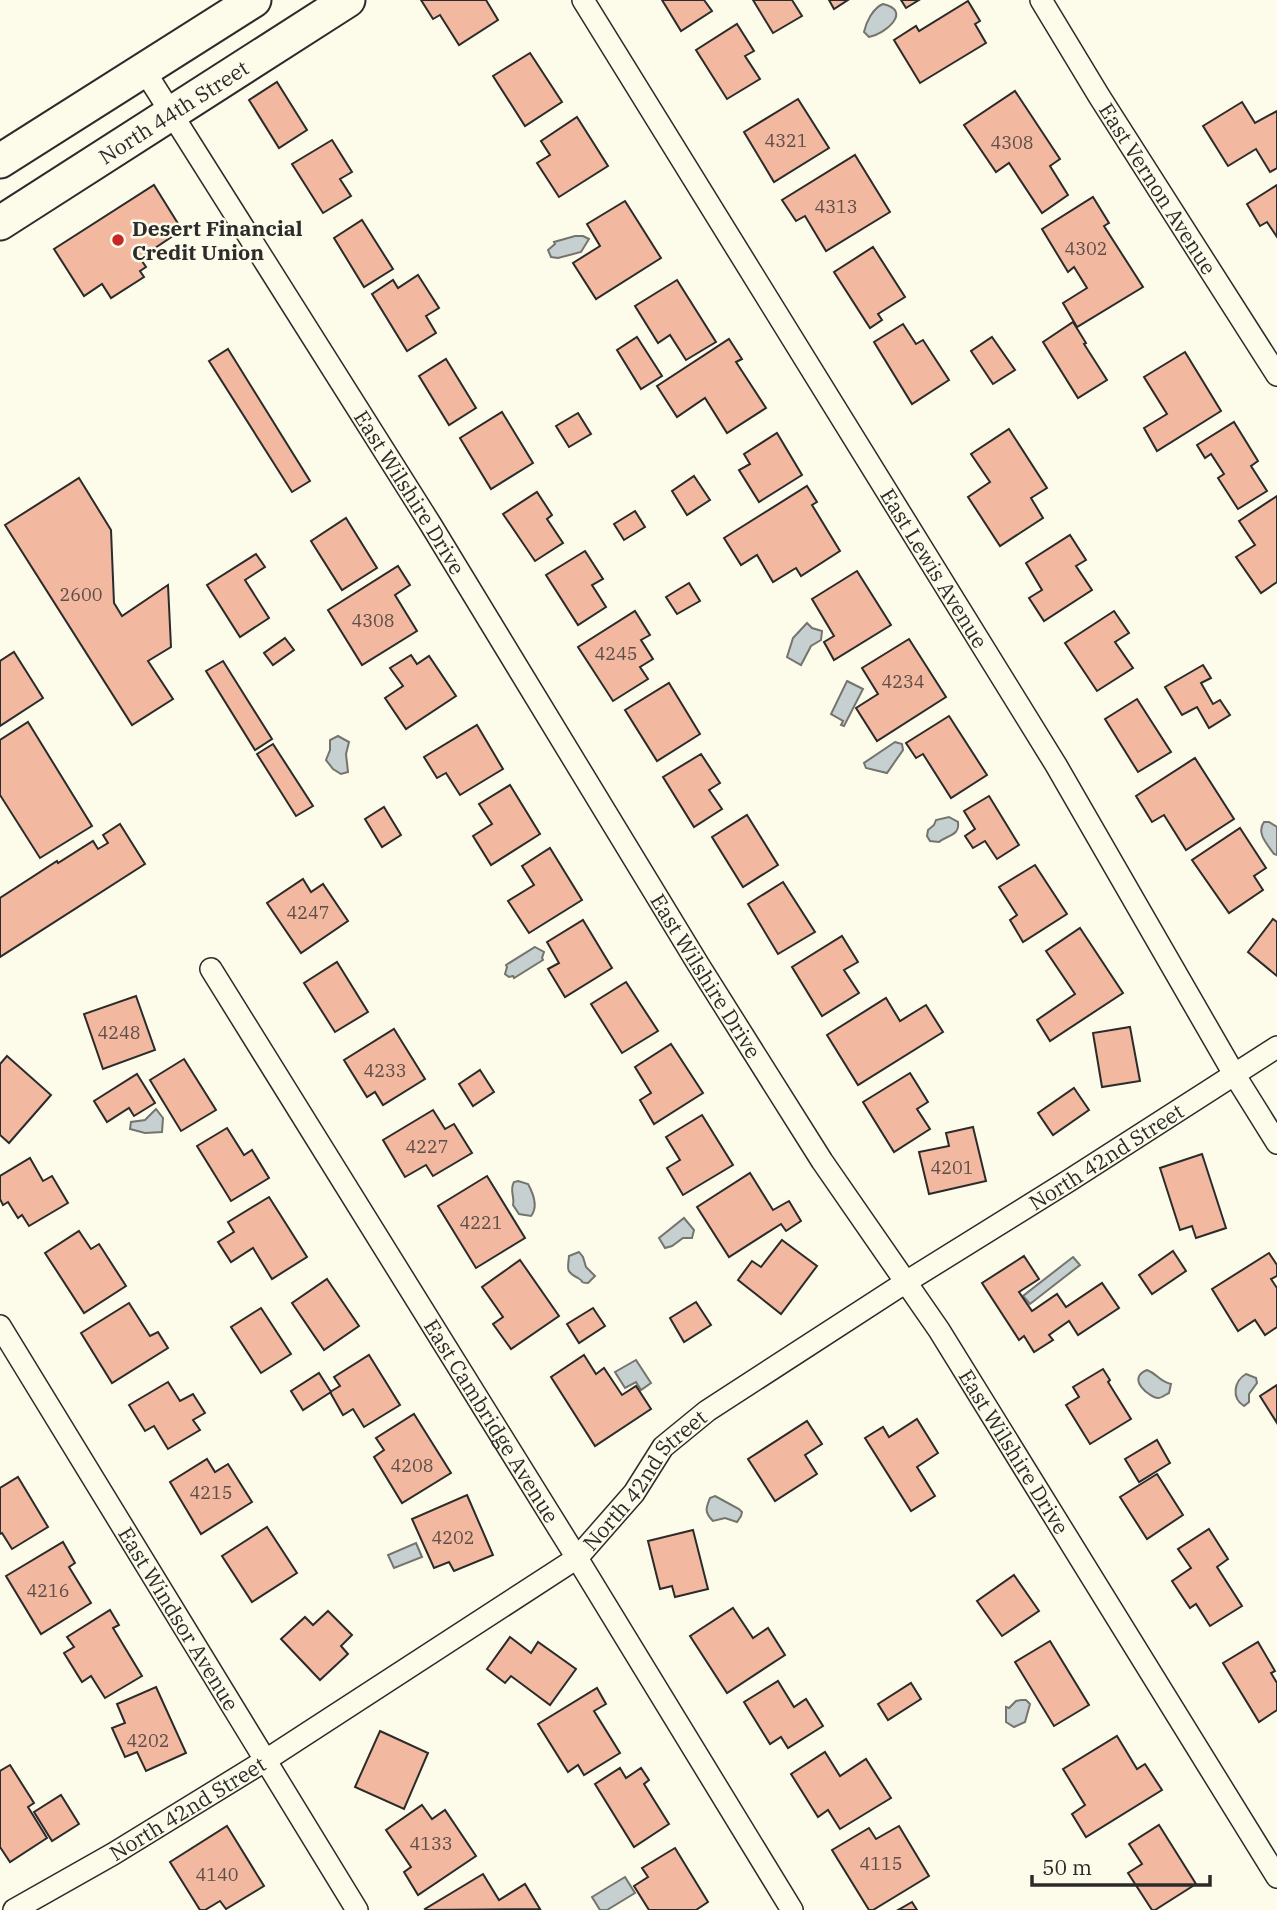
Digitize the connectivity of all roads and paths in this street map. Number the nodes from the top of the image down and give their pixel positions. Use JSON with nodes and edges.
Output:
{"nodes":[{"id":1,"x":254,"y":0,"type":"edge"},
{"id":2,"x":348,"y":0,"type":"edge"},
{"id":3,"x":583,"y":0,"type":"edge"},
{"id":4,"x":1041,"y":0,"type":"edge"},
{"id":5,"x":144,"y":70,"type":"junction"},
{"id":6,"x":170,"y":113,"type":"junction"},
{"id":7,"x":0,"y":161,"type":"edge"},
{"id":8,"x":0,"y":223,"type":"edge"},
{"id":9,"x":1277,"y":375,"type":"edge"},
{"id":10,"x":211,"y":969,"type":"dead end"},
{"id":11,"x":1277,"y":1047,"type":"edge"},
{"id":12,"x":1234,"y":1074,"type":"junction"},
{"id":13,"x":1277,"y":1143,"type":"edge"},
{"id":14,"x":906,"y":1282,"type":"junction"},
{"id":15,"x":0,"y":1326,"type":"edge"},
{"id":16,"x":577,"y":1558,"type":"junction"},
{"id":17,"x":266,"y":1759,"type":"junction"},
{"id":18,"x":1277,"y":1877,"type":"edge"},
{"id":19,"x":14,"y":1910,"type":"edge"},
{"id":20,"x":357,"y":1910,"type":"edge"},
{"id":21,"x":792,"y":1910,"type":"edge"}],
"edges":[{"from":1,"to":5,"type":"main road"},
{"from":2,"to":6,"type":"main road","name":"North 44th Street"},
{"from":3,"to":12,"type":"street","name":"East Lewis Avenue"},
{"from":4,"to":9,"type":"street","name":"East Vernon Avenue"},
{"from":5,"to":6,"type":"street","name":"East Wilshire Drive"},
{"from":5,"to":7,"type":"main road"},
{"from":6,"to":8,"type":"main road","name":"North 44th Street"},
{"from":6,"to":14,"type":"street","name":"East Wilshire Drive"},
{"from":10,"to":16,"type":"street","name":"East Cambridge Avenue"},
{"from":11,"to":12,"type":"street","name":"North 42nd Street"},
{"from":12,"to":13,"type":"street","name":"East Lewis Avenue"},
{"from":12,"to":14,"type":"street","name":"North 42nd Street"},
{"from":14,"to":16,"type":"street","name":"North 42nd Street"},
{"from":14,"to":18,"type":"street","name":"East Wilshire Drive"},
{"from":15,"to":17,"type":"street","name":"East Windsor Avenue"},
{"from":16,"to":17,"type":"street","name":"North 42nd Street"},
{"from":16,"to":21,"type":"street","name":"East Cambridge Avenue"},
{"from":17,"to":19,"type":"street","name":"North 42nd Street"},
{"from":17,"to":20,"type":"street","name":"East Windsor Avenue"}]}
